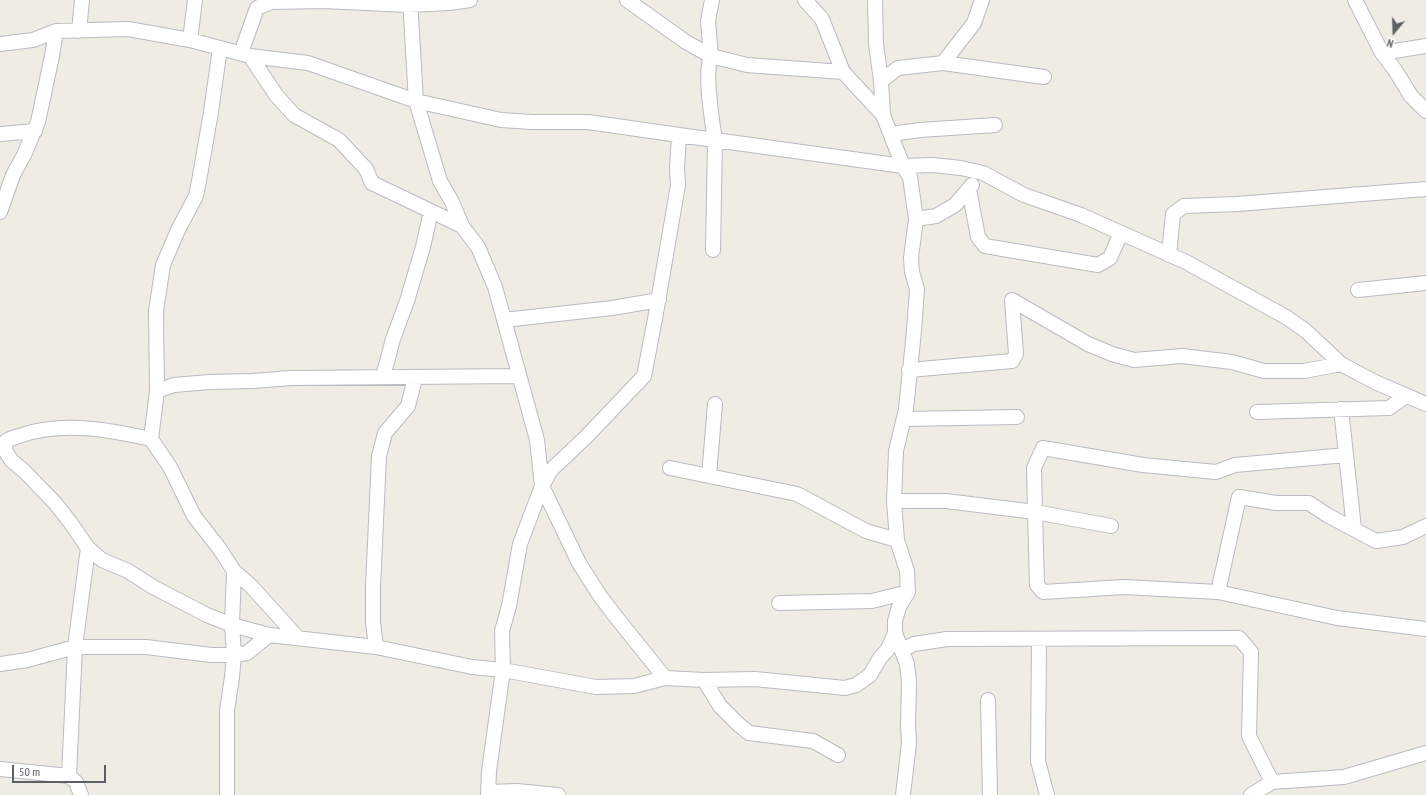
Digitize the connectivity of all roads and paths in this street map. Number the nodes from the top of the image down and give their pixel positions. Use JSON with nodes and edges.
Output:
{"nodes":[{"id":1,"x":82,"y":0,"type":"edge"},
{"id":2,"x":195,"y":0,"type":"edge"},
{"id":3,"x":470,"y":0,"type":"edge"},
{"id":4,"x":628,"y":0,"type":"edge"},
{"id":5,"x":712,"y":0,"type":"edge"},
{"id":6,"x":805,"y":0,"type":"edge"},
{"id":7,"x":875,"y":0,"type":"edge"},
{"id":8,"x":982,"y":0,"type":"edge"},
{"id":9,"x":1355,"y":0,"type":"edge"},
{"id":10,"x":409,"y":2,"type":"edge"},
{"id":11,"x":256,"y":4,"type":"edge"},
{"id":12,"x":56,"y":31,"type":"junction"},
{"id":13,"x":79,"y":31,"type":"junction"},
{"id":14,"x":190,"y":40,"type":"junction"},
{"id":15,"x":0,"y":44,"type":"edge"},
{"id":16,"x":1426,"y":46,"type":"edge"},
{"id":17,"x":220,"y":48,"type":"junction"},
{"id":18,"x":1382,"y":53,"type":"junction"},
{"id":19,"x":245,"y":55,"type":"junction"},
{"id":20,"x":712,"y":56,"type":"junction"},
{"id":21,"x":944,"y":63,"type":"junction"},
{"id":22,"x":843,"y":72,"type":"junction"},
{"id":23,"x":1044,"y":77,"type":"dead end"},
{"id":24,"x":881,"y":80,"type":"junction"},
{"id":25,"x":416,"y":101,"type":"junction"},
{"id":26,"x":1426,"y":111,"type":"edge"},
{"id":27,"x":883,"y":115,"type":"junction"},
{"id":28,"x":995,"y":125,"type":"dead end"},
{"id":29,"x":35,"y":131,"type":"junction"},
{"id":30,"x":0,"y":134,"type":"edge"},
{"id":31,"x":891,"y":134,"type":"junction"},
{"id":32,"x":679,"y":135,"type":"junction"},
{"id":33,"x":715,"y":140,"type":"junction"},
{"id":34,"x":903,"y":166,"type":"junction"},
{"id":35,"x":983,"y":173,"type":"junction"},
{"id":36,"x":969,"y":189,"type":"junction"},
{"id":37,"x":1426,"y":189,"type":"edge"},
{"id":38,"x":431,"y":210,"type":"junction"},
{"id":39,"x":0,"y":212,"type":"edge"},
{"id":40,"x":916,"y":219,"type":"junction"},
{"id":41,"x":462,"y":226,"type":"junction"},
{"id":42,"x":1121,"y":233,"type":"junction"},
{"id":43,"x":712,"y":250,"type":"dead end"},
{"id":44,"x":1169,"y":255,"type":"junction"},
{"id":45,"x":1426,"y":283,"type":"edge"},
{"id":46,"x":1358,"y":290,"type":"dead end"},
{"id":47,"x":659,"y":300,"type":"junction"},
{"id":48,"x":504,"y":320,"type":"junction"},
{"id":49,"x":1341,"y":364,"type":"junction"},
{"id":50,"x":909,"y":370,"type":"junction"},
{"id":51,"x":519,"y":376,"type":"junction"},
{"id":52,"x":383,"y":377,"type":"junction"},
{"id":53,"x":415,"y":378,"type":"junction"},
{"id":54,"x":157,"y":392,"type":"junction"},
{"id":55,"x":1406,"y":396,"type":"junction"},
{"id":56,"x":715,"y":404,"type":"dead end"},
{"id":57,"x":1426,"y":404,"type":"edge"},
{"id":58,"x":1341,"y":409,"type":"junction"},
{"id":59,"x":1257,"y":412,"type":"dead end"},
{"id":60,"x":1017,"y":417,"type":"dead end"},
{"id":61,"x":904,"y":419,"type":"junction"},
{"id":62,"x":151,"y":439,"type":"junction"},
{"id":63,"x":2,"y":445,"type":"edge"},
{"id":64,"x":1346,"y":456,"type":"junction"},
{"id":65,"x":670,"y":468,"type":"dead end"},
{"id":66,"x":709,"y":476,"type":"junction"},
{"id":67,"x":542,"y":486,"type":"junction"},
{"id":68,"x":894,"y":501,"type":"junction"},
{"id":69,"x":1035,"y":512,"type":"junction"},
{"id":70,"x":1111,"y":526,"type":"dead end"},
{"id":71,"x":1426,"y":526,"type":"edge"},
{"id":72,"x":1354,"y":528,"type":"junction"},
{"id":73,"x":897,"y":540,"type":"junction"},
{"id":74,"x":88,"y":548,"type":"junction"},
{"id":75,"x":234,"y":571,"type":"junction"},
{"id":76,"x":908,"y":592,"type":"junction"},
{"id":77,"x":1218,"y":592,"type":"junction"},
{"id":78,"x":778,"y":603,"type":"dead end"},
{"id":79,"x":232,"y":625,"type":"junction"},
{"id":80,"x":1426,"y":630,"type":"edge"},
{"id":81,"x":896,"y":633,"type":"junction"},
{"id":82,"x":269,"y":635,"type":"junction"},
{"id":83,"x":298,"y":638,"type":"junction"},
{"id":84,"x":1040,"y":639,"type":"junction"},
{"id":85,"x":75,"y":647,"type":"junction"},
{"id":86,"x":376,"y":647,"type":"junction"},
{"id":87,"x":902,"y":650,"type":"junction"},
{"id":88,"x":234,"y":655,"type":"junction"},
{"id":89,"x":0,"y":664,"type":"edge"},
{"id":90,"x":503,"y":670,"type":"junction"},
{"id":91,"x":665,"y":678,"type":"junction"},
{"id":92,"x":704,"y":680,"type":"junction"},
{"id":93,"x":988,"y":700,"type":"dead end"},
{"id":94,"x":1426,"y":753,"type":"edge"},
{"id":95,"x":838,"y":755,"type":"dead end"},
{"id":96,"x":0,"y":769,"type":"edge"},
{"id":97,"x":69,"y":776,"type":"junction"},
{"id":98,"x":1272,"y":782,"type":"junction"},
{"id":99,"x":488,"y":794,"type":"edge"},
{"id":100,"x":82,"y":795,"type":"edge"},
{"id":101,"x":227,"y":795,"type":"edge"},
{"id":102,"x":558,"y":795,"type":"edge"},
{"id":103,"x":903,"y":795,"type":"edge"},
{"id":104,"x":990,"y":795,"type":"edge"},
{"id":105,"x":1047,"y":795,"type":"edge"},
{"id":106,"x":1251,"y":795,"type":"edge"}],
"edges":[{"from":1,"to":13,"type":"street"},
{"from":2,"to":14,"type":"street"},
{"from":3,"to":10,"type":"street"},
{"from":4,"to":20,"type":"street"},
{"from":5,"to":20,"type":"street"},
{"from":6,"to":22,"type":"street"},
{"from":7,"to":24,"type":"street"},
{"from":8,"to":21,"type":"street"},
{"from":9,"to":18,"type":"street"},
{"from":10,"to":11,"type":"street"},
{"from":10,"to":25,"type":"street"},
{"from":11,"to":19,"type":"street"},
{"from":12,"to":13,"type":"street"},
{"from":12,"to":15,"type":"street"},
{"from":12,"to":29,"type":"street"},
{"from":13,"to":14,"type":"street"},
{"from":14,"to":17,"type":"street"},
{"from":16,"to":18,"type":"street"},
{"from":17,"to":19,"type":"street"},
{"from":17,"to":54,"type":"street"},
{"from":18,"to":26,"type":"street"},
{"from":19,"to":25,"type":"street"},
{"from":19,"to":38,"type":"street"},
{"from":20,"to":22,"type":"street"},
{"from":20,"to":33,"type":"street"},
{"from":21,"to":23,"type":"street"},
{"from":21,"to":24,"type":"street"},
{"from":22,"to":27,"type":"street"},
{"from":24,"to":27,"type":"street"},
{"from":25,"to":32,"type":"street"},
{"from":25,"to":41,"type":"street"},
{"from":27,"to":31,"type":"street"},
{"from":28,"to":31,"type":"street"},
{"from":29,"to":30,"type":"street"},
{"from":29,"to":39,"type":"street"},
{"from":31,"to":34,"type":"street"},
{"from":32,"to":33,"type":"street"},
{"from":32,"to":47,"type":"street"},
{"from":33,"to":34,"type":"street"},
{"from":33,"to":43,"type":"street"},
{"from":34,"to":35,"type":"street"},
{"from":34,"to":40,"type":"street"},
{"from":35,"to":36,"type":"street"},
{"from":35,"to":42,"type":"street"},
{"from":36,"to":40,"type":"street"},
{"from":36,"to":42,"type":"street"},
{"from":37,"to":44,"type":"street"},
{"from":38,"to":41,"type":"street"},
{"from":38,"to":52,"type":"street"},
{"from":40,"to":50,"type":"street"},
{"from":41,"to":48,"type":"street"},
{"from":42,"to":44,"type":"street"},
{"from":44,"to":49,"type":"street"},
{"from":45,"to":46,"type":"street"},
{"from":47,"to":48,"type":"street"},
{"from":47,"to":67,"type":"street"},
{"from":48,"to":51,"type":"street"},
{"from":49,"to":50,"type":"street"},
{"from":49,"to":55,"type":"street"},
{"from":50,"to":61,"type":"street"},
{"from":51,"to":53,"type":"street"},
{"from":51,"to":67,"type":"street"},
{"from":52,"to":53,"type":"street"},
{"from":52,"to":54,"type":"street"},
{"from":53,"to":86,"type":"street"},
{"from":54,"to":62,"type":"street"},
{"from":55,"to":57,"type":"street"},
{"from":55,"to":58,"type":"street"},
{"from":56,"to":66,"type":"street"},
{"from":58,"to":59,"type":"street"},
{"from":58,"to":64,"type":"street"},
{"from":60,"to":61,"type":"street"},
{"from":61,"to":68,"type":"street"},
{"from":62,"to":63,"type":"street"},
{"from":62,"to":75,"type":"street"},
{"from":63,"to":74,"type":"street"},
{"from":64,"to":69,"type":"street"},
{"from":64,"to":72,"type":"street"},
{"from":65,"to":66,"type":"street"},
{"from":66,"to":73,"type":"street"},
{"from":67,"to":90,"type":"street"},
{"from":67,"to":91,"type":"street"},
{"from":68,"to":69,"type":"street"},
{"from":68,"to":73,"type":"street"},
{"from":69,"to":70,"type":"street"},
{"from":69,"to":77,"type":"street"},
{"from":71,"to":72,"type":"street"},
{"from":72,"to":77,"type":"street"},
{"from":73,"to":76,"type":"street"},
{"from":74,"to":79,"type":"street"},
{"from":74,"to":85,"type":"street"},
{"from":75,"to":79,"type":"street"},
{"from":75,"to":83,"type":"street"},
{"from":76,"to":78,"type":"street"},
{"from":76,"to":81,"type":"street"},
{"from":77,"to":80,"type":"street"},
{"from":79,"to":82,"type":"street"},
{"from":79,"to":88,"type":"street"},
{"from":81,"to":87,"type":"street"},
{"from":81,"to":92,"type":"street"},
{"from":82,"to":83,"type":"street"},
{"from":82,"to":88,"type":"street"},
{"from":83,"to":86,"type":"street"},
{"from":84,"to":87,"type":"street"},
{"from":84,"to":98,"type":"street"},
{"from":84,"to":105,"type":"street"},
{"from":85,"to":88,"type":"street"},
{"from":85,"to":89,"type":"street"},
{"from":85,"to":97,"type":"street"},
{"from":86,"to":90,"type":"street"},
{"from":87,"to":103,"type":"street"},
{"from":88,"to":101,"type":"street"},
{"from":90,"to":91,"type":"street"},
{"from":90,"to":99,"type":"street"},
{"from":91,"to":92,"type":"street"},
{"from":92,"to":95,"type":"street"},
{"from":93,"to":104,"type":"street"},
{"from":94,"to":98,"type":"street"},
{"from":96,"to":97,"type":"street"},
{"from":97,"to":100,"type":"street"},
{"from":98,"to":106,"type":"street"},
{"from":99,"to":102,"type":"street"}]}
